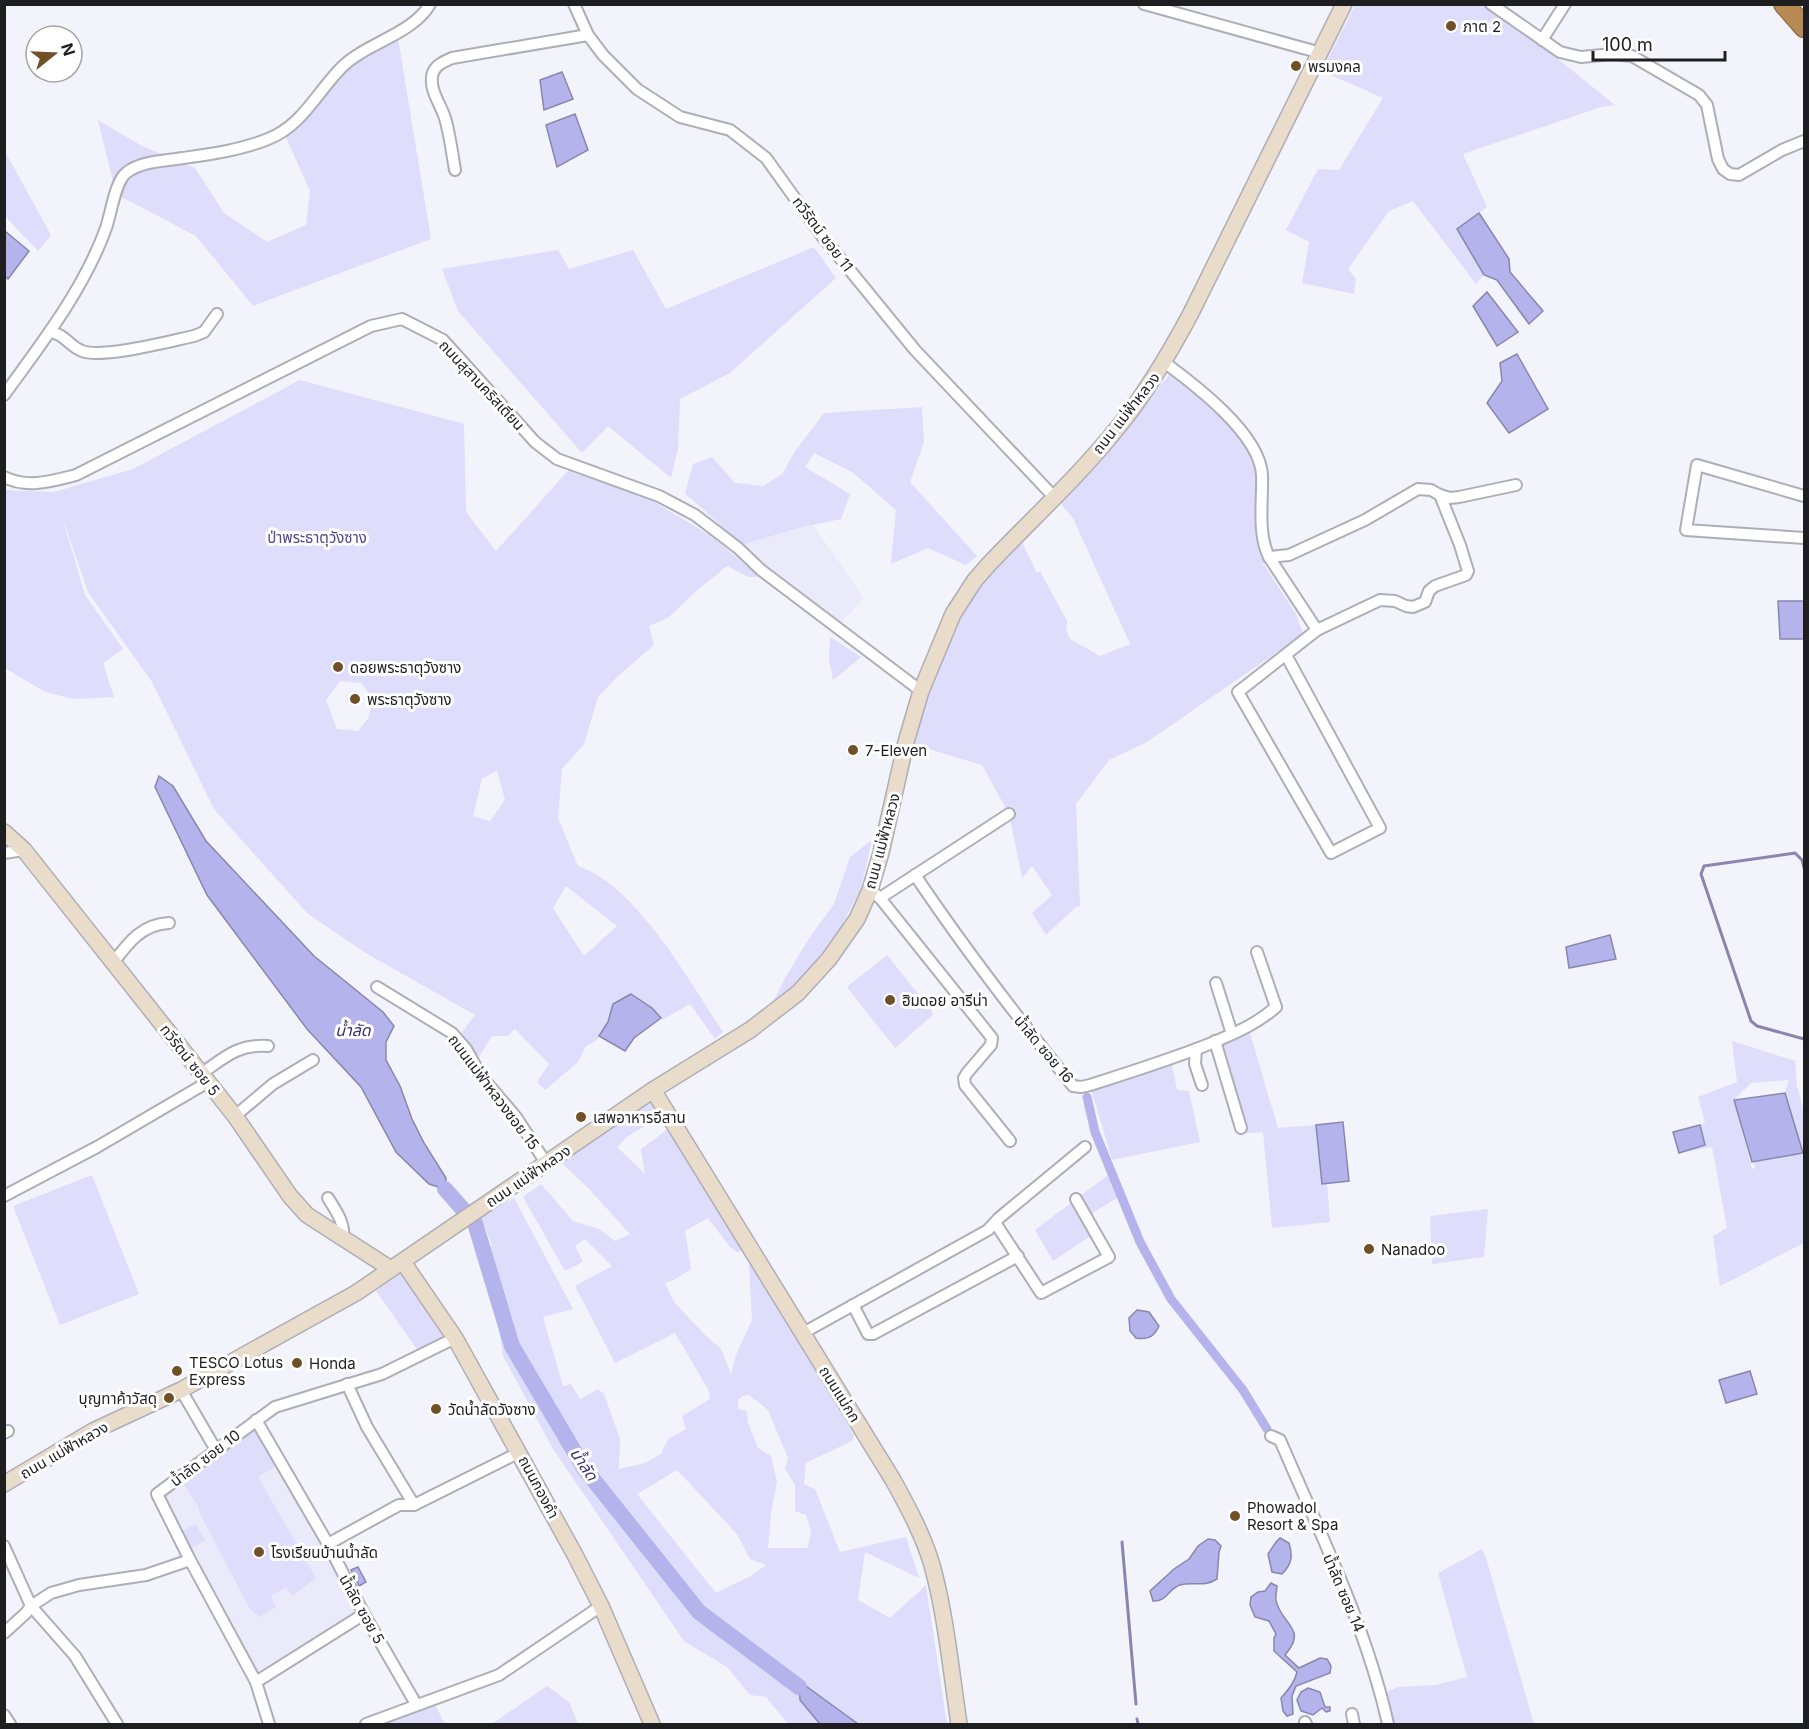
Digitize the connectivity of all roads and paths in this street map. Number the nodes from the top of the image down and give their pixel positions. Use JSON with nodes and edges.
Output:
{"nodes":[{"id":1,"x":430,"y":4,"type":"edge"},
{"id":2,"x":574,"y":4,"type":"edge"},
{"id":3,"x":1144,"y":4,"type":"edge"},
{"id":4,"x":1344,"y":4,"type":"edge"},
{"id":5,"x":1491,"y":4,"type":"edge"},
{"id":6,"x":1565,"y":4,"type":"edge"},
{"id":7,"x":1784,"y":4,"type":"edge"},
{"id":8,"x":1804,"y":27,"type":"edge"},
{"id":9,"x":588,"y":35,"type":"junction"},
{"id":10,"x":1542,"y":40,"type":"junction"},
{"id":11,"x":1321,"y":53,"type":"junction"},
{"id":12,"x":1804,"y":141,"type":"edge"},
{"id":13,"x":455,"y":170,"type":"dead end"},
{"id":14,"x":217,"y":314,"type":"dead end"},
{"id":15,"x":50,"y":332,"type":"junction"},
{"id":16,"x":1164,"y":362,"type":"junction"},
{"id":17,"x":4,"y":395,"type":"edge"},
{"id":18,"x":4,"y":477,"type":"edge"},
{"id":19,"x":1516,"y":485,"type":"dead end"},
{"id":20,"x":1440,"y":495,"type":"junction"},
{"id":21,"x":1804,"y":496,"type":"edge"},
{"id":22,"x":1054,"y":497,"type":"junction"},
{"id":23,"x":1804,"y":538,"type":"edge"},
{"id":24,"x":1269,"y":557,"type":"junction"},
{"id":25,"x":1317,"y":630,"type":"junction"},
{"id":26,"x":1286,"y":655,"type":"junction"},
{"id":27,"x":921,"y":691,"type":"junction"},
{"id":28,"x":1009,"y":814,"type":"dead end"},
{"id":29,"x":4,"y":832,"type":"edge"},
{"id":30,"x":24,"y":850,"type":"junction"},
{"id":31,"x":4,"y":853,"type":"edge"},
{"id":32,"x":915,"y":875,"type":"junction"},
{"id":33,"x":875,"y":894,"type":"junction"},
{"id":34,"x":169,"y":923,"type":"dead end"},
{"id":35,"x":1257,"y":952,"type":"dead end"},
{"id":36,"x":113,"y":963,"type":"junction"},
{"id":37,"x":1216,"y":983,"type":"dead end"},
{"id":38,"x":377,"y":987,"type":"dead end"},
{"id":39,"x":1232,"y":1034,"type":"junction"},
{"id":40,"x":1215,"y":1041,"type":"junction"},
{"id":41,"x":268,"y":1046,"type":"dead end"},
{"id":42,"x":1196,"y":1049,"type":"junction"},
{"id":43,"x":313,"y":1060,"type":"dead end"},
{"id":44,"x":205,"y":1078,"type":"junction"},
{"id":45,"x":1202,"y":1086,"type":"dead end"},
{"id":46,"x":653,"y":1090,"type":"junction"},
{"id":47,"x":235,"y":1116,"type":"junction"},
{"id":48,"x":1241,"y":1128,"type":"dead end"},
{"id":49,"x":1010,"y":1141,"type":"dead end"},
{"id":50,"x":1085,"y":1147,"type":"dead end"},
{"id":51,"x":546,"y":1163,"type":"junction"},
{"id":52,"x":4,"y":1196,"type":"edge"},
{"id":53,"x":328,"y":1198,"type":"dead end"},
{"id":54,"x":1076,"y":1199,"type":"dead end"},
{"id":55,"x":996,"y":1224,"type":"junction"},
{"id":56,"x":342,"y":1238,"type":"junction"},
{"id":57,"x":1017,"y":1256,"type":"junction"},
{"id":58,"x":397,"y":1265,"type":"junction"},
{"id":59,"x":853,"y":1305,"type":"junction"},
{"id":60,"x":803,"y":1333,"type":"junction"},
{"id":61,"x":455,"y":1338,"type":"junction"},
{"id":62,"x":346,"y":1384,"type":"junction"},
{"id":63,"x":181,"y":1390,"type":"junction"},
{"id":64,"x":256,"y":1420,"type":"junction"},
{"id":65,"x":1271,"y":1436,"type":"dead end"},
{"id":66,"x":216,"y":1450,"type":"junction"},
{"id":67,"x":520,"y":1452,"type":"junction"},
{"id":68,"x":4,"y":1484,"type":"edge"},
{"id":69,"x":414,"y":1505,"type":"junction"},
{"id":70,"x":328,"y":1544,"type":"junction"},
{"id":71,"x":4,"y":1546,"type":"edge"},
{"id":72,"x":190,"y":1560,"type":"junction"},
{"id":73,"x":31,"y":1606,"type":"junction"},
{"id":74,"x":601,"y":1606,"type":"junction"},
{"id":75,"x":364,"y":1614,"type":"junction"},
{"id":76,"x":4,"y":1633,"type":"edge"},
{"id":77,"x":256,"y":1682,"type":"junction"},
{"id":78,"x":416,"y":1704,"type":"junction"},
{"id":79,"x":4,"y":1715,"type":"edge"},
{"id":80,"x":10,"y":1725,"type":"edge"},
{"id":81,"x":117,"y":1725,"type":"edge"},
{"id":82,"x":269,"y":1725,"type":"edge"},
{"id":83,"x":366,"y":1725,"type":"edge"},
{"id":84,"x":652,"y":1725,"type":"edge"},
{"id":85,"x":959,"y":1725,"type":"edge"},
{"id":86,"x":1388,"y":1725,"type":"edge"}],
"edges":[{"from":1,"to":15,"type":"street"},
{"from":2,"to":9,"type":"street","name":"ทวีรัตน์ ซอย 11"},
{"from":3,"to":11,"type":"street"},
{"from":4,"to":11,"type":"street","name":"ถนน แม่ฟ้าหลวง"},
{"from":5,"to":10,"type":"street"},
{"from":6,"to":10,"type":"street"},
{"from":7,"to":8,"type":"highway"},
{"from":9,"to":13,"type":"street"},
{"from":9,"to":22,"type":"street","name":"ทวีรัตน์ ซอย 11"},
{"from":10,"to":12,"type":"street"},
{"from":11,"to":16,"type":"street","name":"ถนน แม่ฟ้าหลวง"},
{"from":14,"to":15,"type":"street"},
{"from":15,"to":17,"type":"street"},
{"from":16,"to":22,"type":"street","name":"ถนน แม่ฟ้าหลวง"},
{"from":16,"to":24,"type":"street"},
{"from":18,"to":27,"type":"street","name":"ถนนสุสานคริสเตียน"},
{"from":19,"to":20,"type":"street"},
{"from":20,"to":24,"type":"street"},
{"from":20,"to":25,"type":"street"},
{"from":21,"to":23,"type":"street"},
{"from":22,"to":27,"type":"street","name":"ถนน แม่ฟ้าหลวง"},
{"from":24,"to":25,"type":"street"},
{"from":25,"to":26,"type":"street"},
{"from":26,"to":26,"type":"street"},
{"from":27,"to":33,"type":"street","name":"ถนน แม่ฟ้าหลวง"},
{"from":28,"to":32,"type":"street"},
{"from":29,"to":30,"type":"street","name":"ทวีรัตน์ ซอย 5"},
{"from":30,"to":31,"type":"street"},
{"from":30,"to":36,"type":"street","name":"ทวีรัตน์ ซอย 5"},
{"from":32,"to":33,"type":"street"},
{"from":32,"to":42,"type":"street","name":"น้ำลัด ซอย 16"},
{"from":33,"to":46,"type":"street","name":"ถนน แม่ฟ้าหลวง"},
{"from":33,"to":49,"type":"street"},
{"from":34,"to":36,"type":"street"},
{"from":35,"to":39,"type":"street","name":"น้ำลัด ซอย 16"},
{"from":36,"to":44,"type":"street","name":"ทวีรัตน์ ซอย 5"},
{"from":37,"to":39,"type":"street"},
{"from":38,"to":51,"type":"street","name":"ถนนแม่ฟ้าหลวงซอย 15"},
{"from":39,"to":40,"type":"street","name":"น้ำลัด ซอย 16"},
{"from":40,"to":42,"type":"street","name":"น้ำลัด ซอย 16"},
{"from":40,"to":48,"type":"street"},
{"from":41,"to":44,"type":"street"},
{"from":42,"to":45,"type":"street"},
{"from":43,"to":47,"type":"street"},
{"from":44,"to":47,"type":"street","name":"ทวีรัตน์ ซอย 5"},
{"from":44,"to":52,"type":"street"},
{"from":46,"to":51,"type":"street","name":"ถนน แม่ฟ้าหลวง"},
{"from":46,"to":60,"type":"street","name":"ถนนแม่กก"},
{"from":47,"to":56,"type":"street","name":"ทวีรัตน์ ซอย 5"},
{"from":50,"to":55,"type":"street"},
{"from":51,"to":58,"type":"street","name":"ถนน แม่ฟ้าหลวง"},
{"from":53,"to":56,"type":"street"},
{"from":54,"to":57,"type":"street"},
{"from":55,"to":57,"type":"street"},
{"from":55,"to":59,"type":"street"},
{"from":56,"to":58,"type":"street","name":"ทวีรัตน์ ซอย 5"},
{"from":57,"to":59,"type":"street"},
{"from":58,"to":61,"type":"street","name":"ถนนกองคำ"},
{"from":58,"to":63,"type":"street","name":"ถนน แม่ฟ้าหลวง"},
{"from":59,"to":60,"type":"street"},
{"from":60,"to":85,"type":"street","name":"ถนนแม่กก"},
{"from":61,"to":62,"type":"street","name":"น้ำลัด ซอย 10"},
{"from":61,"to":67,"type":"street","name":"ถนนกองคำ"},
{"from":62,"to":64,"type":"street","name":"น้ำลัด ซอย 10"},
{"from":62,"to":69,"type":"street"},
{"from":63,"to":66,"type":"street"},
{"from":63,"to":68,"type":"street","name":"ถนน แม่ฟ้าหลวง"},
{"from":64,"to":66,"type":"street","name":"น้ำลัด ซอย 10"},
{"from":64,"to":70,"type":"street","name":"น้ำลัด ซอย 5"},
{"from":65,"to":86,"type":"street","name":"น้ำลัด ซอย 14"},
{"from":66,"to":72,"type":"street","name":"น้ำลัด ซอย 10"},
{"from":67,"to":69,"type":"street"},
{"from":67,"to":74,"type":"street","name":"ถนนกองคำ"},
{"from":69,"to":70,"type":"street"},
{"from":70,"to":75,"type":"street","name":"น้ำลัด ซอย 5"},
{"from":71,"to":73,"type":"street"},
{"from":72,"to":73,"type":"street"},
{"from":72,"to":77,"type":"street","name":"น้ำลัด ซอย 10"},
{"from":73,"to":76,"type":"street"},
{"from":73,"to":81,"type":"street"},
{"from":74,"to":78,"type":"street"},
{"from":74,"to":84,"type":"street","name":"ถนนกองคำ"},
{"from":75,"to":77,"type":"street"},
{"from":75,"to":78,"type":"street","name":"น้ำลัด ซอย 5"},
{"from":77,"to":82,"type":"street","name":"น้ำลัด ซอย 10"},
{"from":78,"to":83,"type":"street"},
{"from":79,"to":80,"type":"street"}]}
